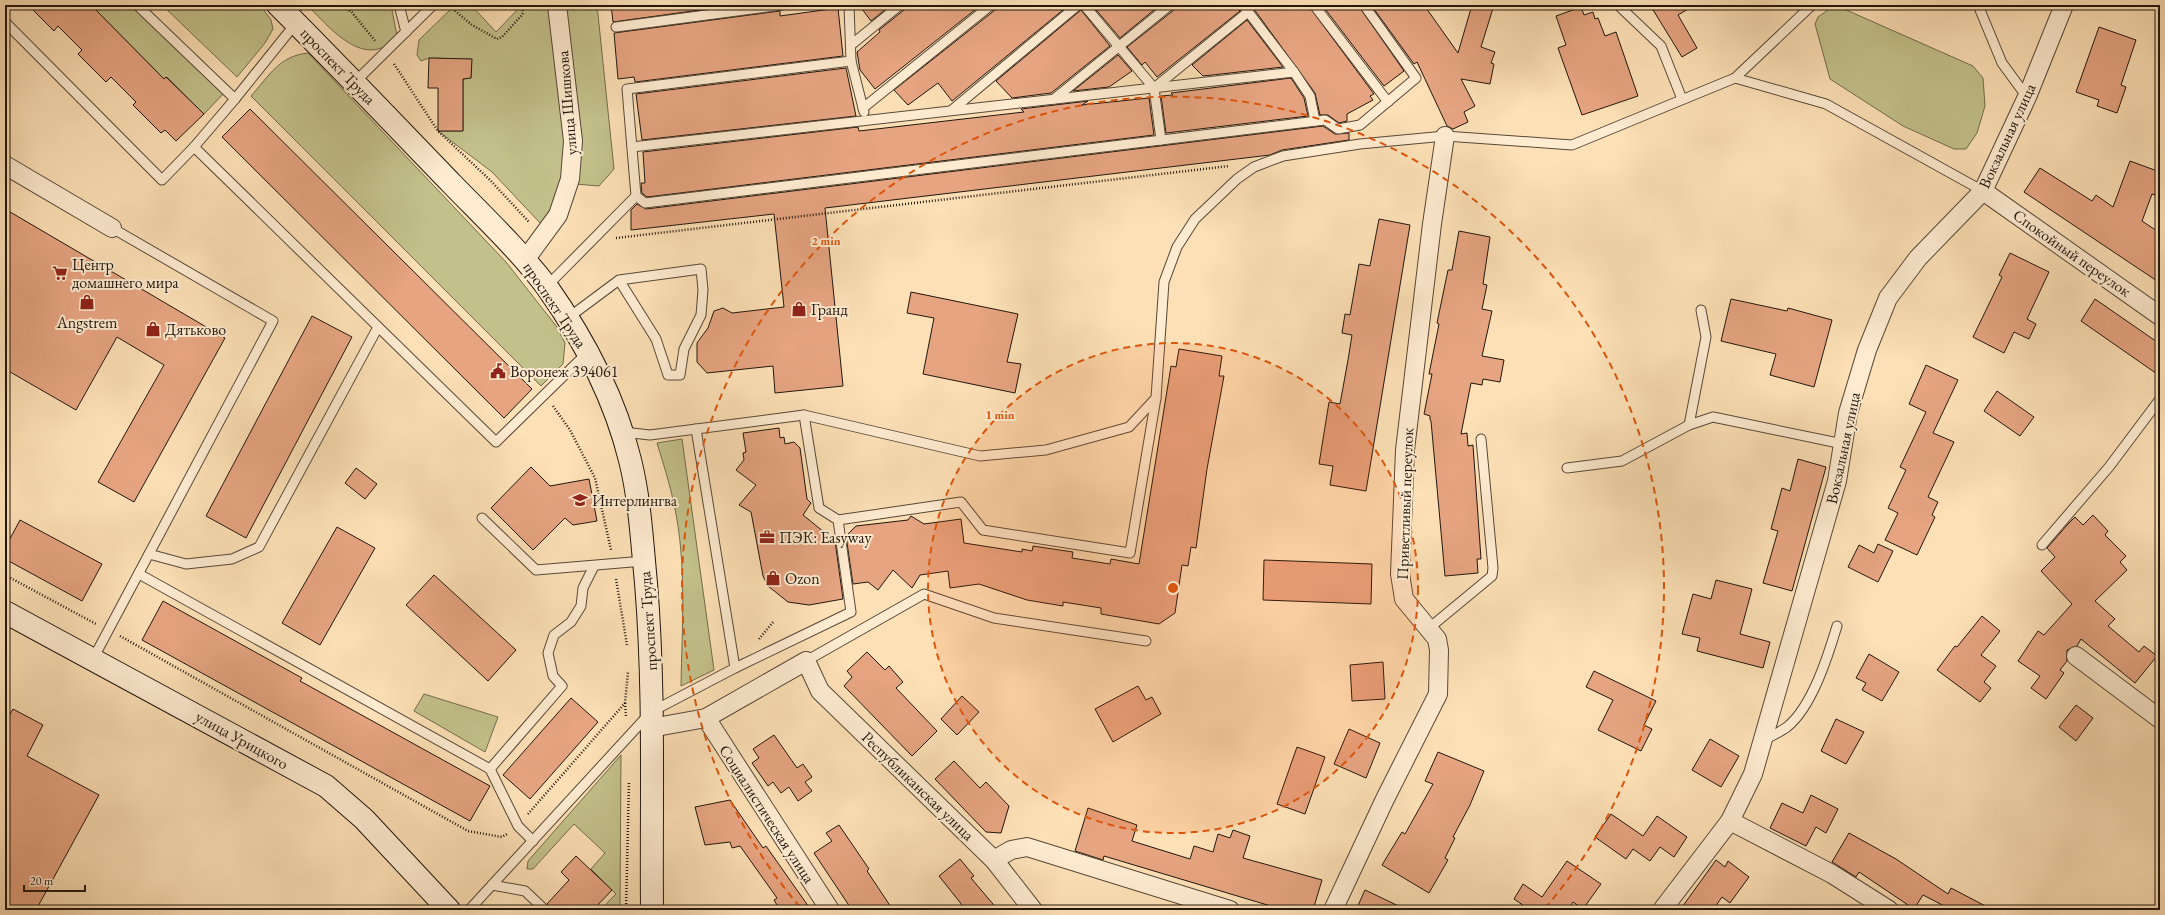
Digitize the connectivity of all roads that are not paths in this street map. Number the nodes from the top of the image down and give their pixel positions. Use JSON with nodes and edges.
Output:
{"nodes":[{"id":1,"x":137,"y":5,"type":"edge"},
{"id":2,"x":278,"y":5,"type":"edge"},
{"id":3,"x":399,"y":5,"type":"edge"},
{"id":4,"x":433,"y":5,"type":"edge"},
{"id":5,"x":557,"y":5,"type":"edge"},
{"id":6,"x":782,"y":5,"type":"edge"},
{"id":7,"x":848,"y":5,"type":"edge"},
{"id":8,"x":900,"y":5,"type":"edge"},
{"id":9,"x":991,"y":5,"type":"edge"},
{"id":10,"x":1078,"y":5,"type":"edge"},
{"id":11,"x":1084,"y":5,"type":"edge"},
{"id":12,"x":1170,"y":5,"type":"edge"},
{"id":13,"x":1314,"y":5,"type":"edge"},
{"id":14,"x":1364,"y":5,"type":"edge"},
{"id":15,"x":1618,"y":5,"type":"edge"},
{"id":16,"x":1812,"y":5,"type":"edge"},
{"id":17,"x":1978,"y":5,"type":"edge"},
{"id":18,"x":2064,"y":5,"type":"edge"},
{"id":19,"x":1245,"y":8,"type":"edge"},
{"id":20,"x":5,"y":22,"type":"edge"},
{"id":21,"x":296,"y":23,"type":"junction"},
{"id":22,"x":616,"y":27,"type":"dead end"},
{"id":23,"x":406,"y":32,"type":"junction"},
{"id":24,"x":851,"y":45,"type":"junction"},
{"id":25,"x":1120,"y":47,"type":"junction"},
{"id":26,"x":851,"y":61,"type":"junction"},
{"id":27,"x":1294,"y":72,"type":"junction"},
{"id":28,"x":1735,"y":78,"type":"junction"},
{"id":29,"x":355,"y":82,"type":"junction"},
{"id":30,"x":1154,"y":88,"type":"junction"},
{"id":31,"x":2027,"y":97,"type":"junction"},
{"id":32,"x":235,"y":99,"type":"junction"},
{"id":33,"x":1054,"y":99,"type":"junction"},
{"id":34,"x":1682,"y":99,"type":"junction"},
{"id":35,"x":1388,"y":102,"type":"junction"},
{"id":36,"x":863,"y":108,"type":"junction"},
{"id":37,"x":951,"y":111,"type":"junction"},
{"id":38,"x":866,"y":120,"type":"junction"},
{"id":39,"x":1314,"y":121,"type":"junction"},
{"id":40,"x":1445,"y":136,"type":"junction"},
{"id":41,"x":1161,"y":140,"type":"junction"},
{"id":42,"x":194,"y":147,"type":"junction"},
{"id":43,"x":632,"y":147,"type":"junction"},
{"id":44,"x":5,"y":165,"type":"edge"},
{"id":45,"x":1983,"y":191,"type":"junction"},
{"id":46,"x":636,"y":196,"type":"junction"},
{"id":47,"x":112,"y":228,"type":"joint"},
{"id":48,"x":525,"y":260,"type":"junction"},
{"id":49,"x":619,"y":280,"type":"junction"},
{"id":50,"x":546,"y":287,"type":"junction"},
{"id":51,"x":1701,"y":310,"type":"dead end"},
{"id":52,"x":2160,"y":316,"type":"edge"},
{"id":53,"x":566,"y":318,"type":"junction"},
{"id":54,"x":378,"y":327,"type":"junction"},
{"id":55,"x":588,"y":353,"type":"junction"},
{"id":56,"x":1156,"y":398,"type":"junction"},
{"id":57,"x":2160,"y":399,"type":"edge"},
{"id":58,"x":804,"y":416,"type":"junction"},
{"id":59,"x":1689,"y":425,"type":"junction"},
{"id":60,"x":696,"y":429,"type":"junction"},
{"id":61,"x":621,"y":432,"type":"junction"},
{"id":62,"x":1481,"y":439,"type":"dead end"},
{"id":63,"x":1843,"y":444,"type":"junction"},
{"id":64,"x":1567,"y":468,"type":"dead end"},
{"id":65,"x":482,"y":518,"type":"dead end"},
{"id":66,"x":838,"y":520,"type":"junction"},
{"id":67,"x":2042,"y":545,"type":"dead end"},
{"id":68,"x":150,"y":554,"type":"junction"},
{"id":69,"x":644,"y":561,"type":"junction"},
{"id":70,"x":594,"y":566,"type":"junction"},
{"id":71,"x":139,"y":574,"type":"junction"},
{"id":72,"x":5,"y":612,"type":"edge"},
{"id":73,"x":1837,"y":626,"type":"dead end"},
{"id":74,"x":1428,"y":629,"type":"junction"},
{"id":75,"x":1146,"y":641,"type":"dead end"},
{"id":76,"x":2076,"y":656,"type":"dead end"},
{"id":77,"x":93,"y":659,"type":"junction"},
{"id":78,"x":806,"y":661,"type":"junction"},
{"id":79,"x":735,"y":668,"type":"junction"},
{"id":80,"x":706,"y":718,"type":"junction"},
{"id":81,"x":2160,"y":719,"type":"edge"},
{"id":82,"x":651,"y":720,"type":"junction"},
{"id":83,"x":1762,"y":742,"type":"junction"},
{"id":84,"x":490,"y":769,"type":"junction"},
{"id":85,"x":1730,"y":821,"type":"junction"},
{"id":86,"x":533,"y":841,"type":"junction"},
{"id":87,"x":994,"y":860,"type":"junction"},
{"id":88,"x":492,"y":885,"type":"junction"},
{"id":89,"x":543,"y":908,"type":"dead end"},
{"id":90,"x":449,"y":910,"type":"edge"},
{"id":91,"x":470,"y":910,"type":"edge"},
{"id":92,"x":652,"y":910,"type":"edge"},
{"id":93,"x":830,"y":910,"type":"edge"},
{"id":94,"x":1033,"y":910,"type":"edge"},
{"id":95,"x":1230,"y":910,"type":"edge"},
{"id":96,"x":1333,"y":910,"type":"edge"},
{"id":97,"x":1662,"y":910,"type":"edge"},
{"id":98,"x":1890,"y":910,"type":"edge"}],
"edges":[{"from":1,"to":32,"type":"lane"},
{"from":2,"to":21,"type":"main road","name":"проспект Труда"},
{"from":3,"to":23,"type":"lane"},
{"from":4,"to":23,"type":"lane"},
{"from":5,"to":48,"type":"street","name":"улица Шишкова"},
{"from":6,"to":22,"type":"lane"},
{"from":7,"to":24,"type":"lane"},
{"from":8,"to":24,"type":"lane"},
{"from":9,"to":36,"type":"lane"},
{"from":10,"to":37,"type":"lane"},
{"from":11,"to":25,"type":"lane"},
{"from":12,"to":25,"type":"lane"},
{"from":13,"to":35,"type":"lane"},
{"from":14,"to":35,"type":"lane"},
{"from":15,"to":34,"type":"lane"},
{"from":16,"to":28,"type":"lane"},
{"from":17,"to":31,"type":"lane"},
{"from":18,"to":31,"type":"street","name":"Вокзальная улица"},
{"from":19,"to":27,"type":"lane"},
{"from":19,"to":30,"type":"lane"},
{"from":20,"to":42,"type":"lane"},
{"from":21,"to":29,"type":"main road","name":"проспект Труда"},
{"from":21,"to":32,"type":"lane"},
{"from":23,"to":29,"type":"lane"},
{"from":24,"to":26,"type":"lane"},
{"from":25,"to":30,"type":"lane"},
{"from":25,"to":33,"type":"lane"},
{"from":26,"to":36,"type":"lane"},
{"from":26,"to":43,"type":"lane"},
{"from":27,"to":30,"type":"lane"},
{"from":27,"to":39,"type":"lane"},
{"from":28,"to":34,"type":"lane"},
{"from":28,"to":45,"type":"lane"},
{"from":29,"to":48,"type":"main road","name":"проспект Труда"},
{"from":30,"to":33,"type":"lane"},
{"from":30,"to":41,"type":"lane"},
{"from":31,"to":45,"type":"street","name":"Вокзальная улица"},
{"from":32,"to":42,"type":"lane"},
{"from":33,"to":37,"type":"lane"},
{"from":34,"to":40,"type":"lane"},
{"from":35,"to":39,"type":"lane"},
{"from":36,"to":38,"type":"lane"},
{"from":37,"to":38,"type":"lane"},
{"from":38,"to":43,"type":"lane"},
{"from":39,"to":41,"type":"lane"},
{"from":40,"to":56,"type":"lane"},
{"from":40,"to":74,"type":"street","name":"Приветливый переулок"},
{"from":41,"to":46,"type":"lane"},
{"from":42,"to":54,"type":"lane"},
{"from":43,"to":46,"type":"lane"},
{"from":44,"to":47,"type":"street"},
{"from":45,"to":52,"type":"street","name":"Спокойный переулок"},
{"from":45,"to":63,"type":"street","name":"Вокзальная улица"},
{"from":46,"to":50,"type":"lane"},
{"from":47,"to":68,"type":"lane"},
{"from":48,"to":50,"type":"main road","name":"проспект Труда"},
{"from":49,"to":49,"type":"lane"},
{"from":49,"to":53,"type":"lane"},
{"from":50,"to":53,"type":"main road","name":"проспект Труда"},
{"from":51,"to":59,"type":"lane"},
{"from":53,"to":55,"type":"main road","name":"проспект Труда"},
{"from":54,"to":55,"type":"lane"},
{"from":54,"to":68,"type":"lane"},
{"from":55,"to":61,"type":"main road","name":"проспект Труда"},
{"from":56,"to":58,"type":"lane"},
{"from":56,"to":66,"type":"lane"},
{"from":57,"to":67,"type":"lane"},
{"from":58,"to":60,"type":"lane"},
{"from":58,"to":66,"type":"lane"},
{"from":59,"to":63,"type":"lane"},
{"from":59,"to":64,"type":"lane"},
{"from":60,"to":61,"type":"lane"},
{"from":60,"to":79,"type":"lane"},
{"from":61,"to":69,"type":"main road","name":"проспект Труда"},
{"from":62,"to":74,"type":"lane"},
{"from":63,"to":83,"type":"street","name":"Вокзальная улица"},
{"from":65,"to":70,"type":"lane"},
{"from":66,"to":79,"type":"lane"},
{"from":68,"to":71,"type":"lane"},
{"from":69,"to":70,"type":"lane"},
{"from":69,"to":82,"type":"main road","name":"проспект Труда"},
{"from":70,"to":84,"type":"lane"},
{"from":71,"to":77,"type":"lane"},
{"from":71,"to":84,"type":"lane"},
{"from":72,"to":77,"type":"main road","name":"улица Урицкого"},
{"from":73,"to":83,"type":"lane"},
{"from":74,"to":96,"type":"street","name":"Приветливый переулок"},
{"from":75,"to":78,"type":"lane"},
{"from":76,"to":81,"type":"street"},
{"from":77,"to":90,"type":"main road","name":"улица Урицкого"},
{"from":78,"to":80,"type":"street"},
{"from":78,"to":87,"type":"street","name":"Республиканская улица"},
{"from":79,"to":82,"type":"lane"},
{"from":80,"to":82,"type":"street"},
{"from":80,"to":93,"type":"street","name":"Социалистическая улица"},
{"from":82,"to":86,"type":"lane"},
{"from":82,"to":92,"type":"main road","name":"проспект Труда"},
{"from":83,"to":85,"type":"street","name":"Вокзальная улица"},
{"from":84,"to":86,"type":"lane"},
{"from":85,"to":97,"type":"street","name":"Вокзальная улица"},
{"from":85,"to":98,"type":"street"},
{"from":86,"to":88,"type":"lane"},
{"from":87,"to":94,"type":"street","name":"Республиканская улица"},
{"from":87,"to":95,"type":"street"},
{"from":88,"to":89,"type":"lane"},
{"from":88,"to":91,"type":"lane"}]}
